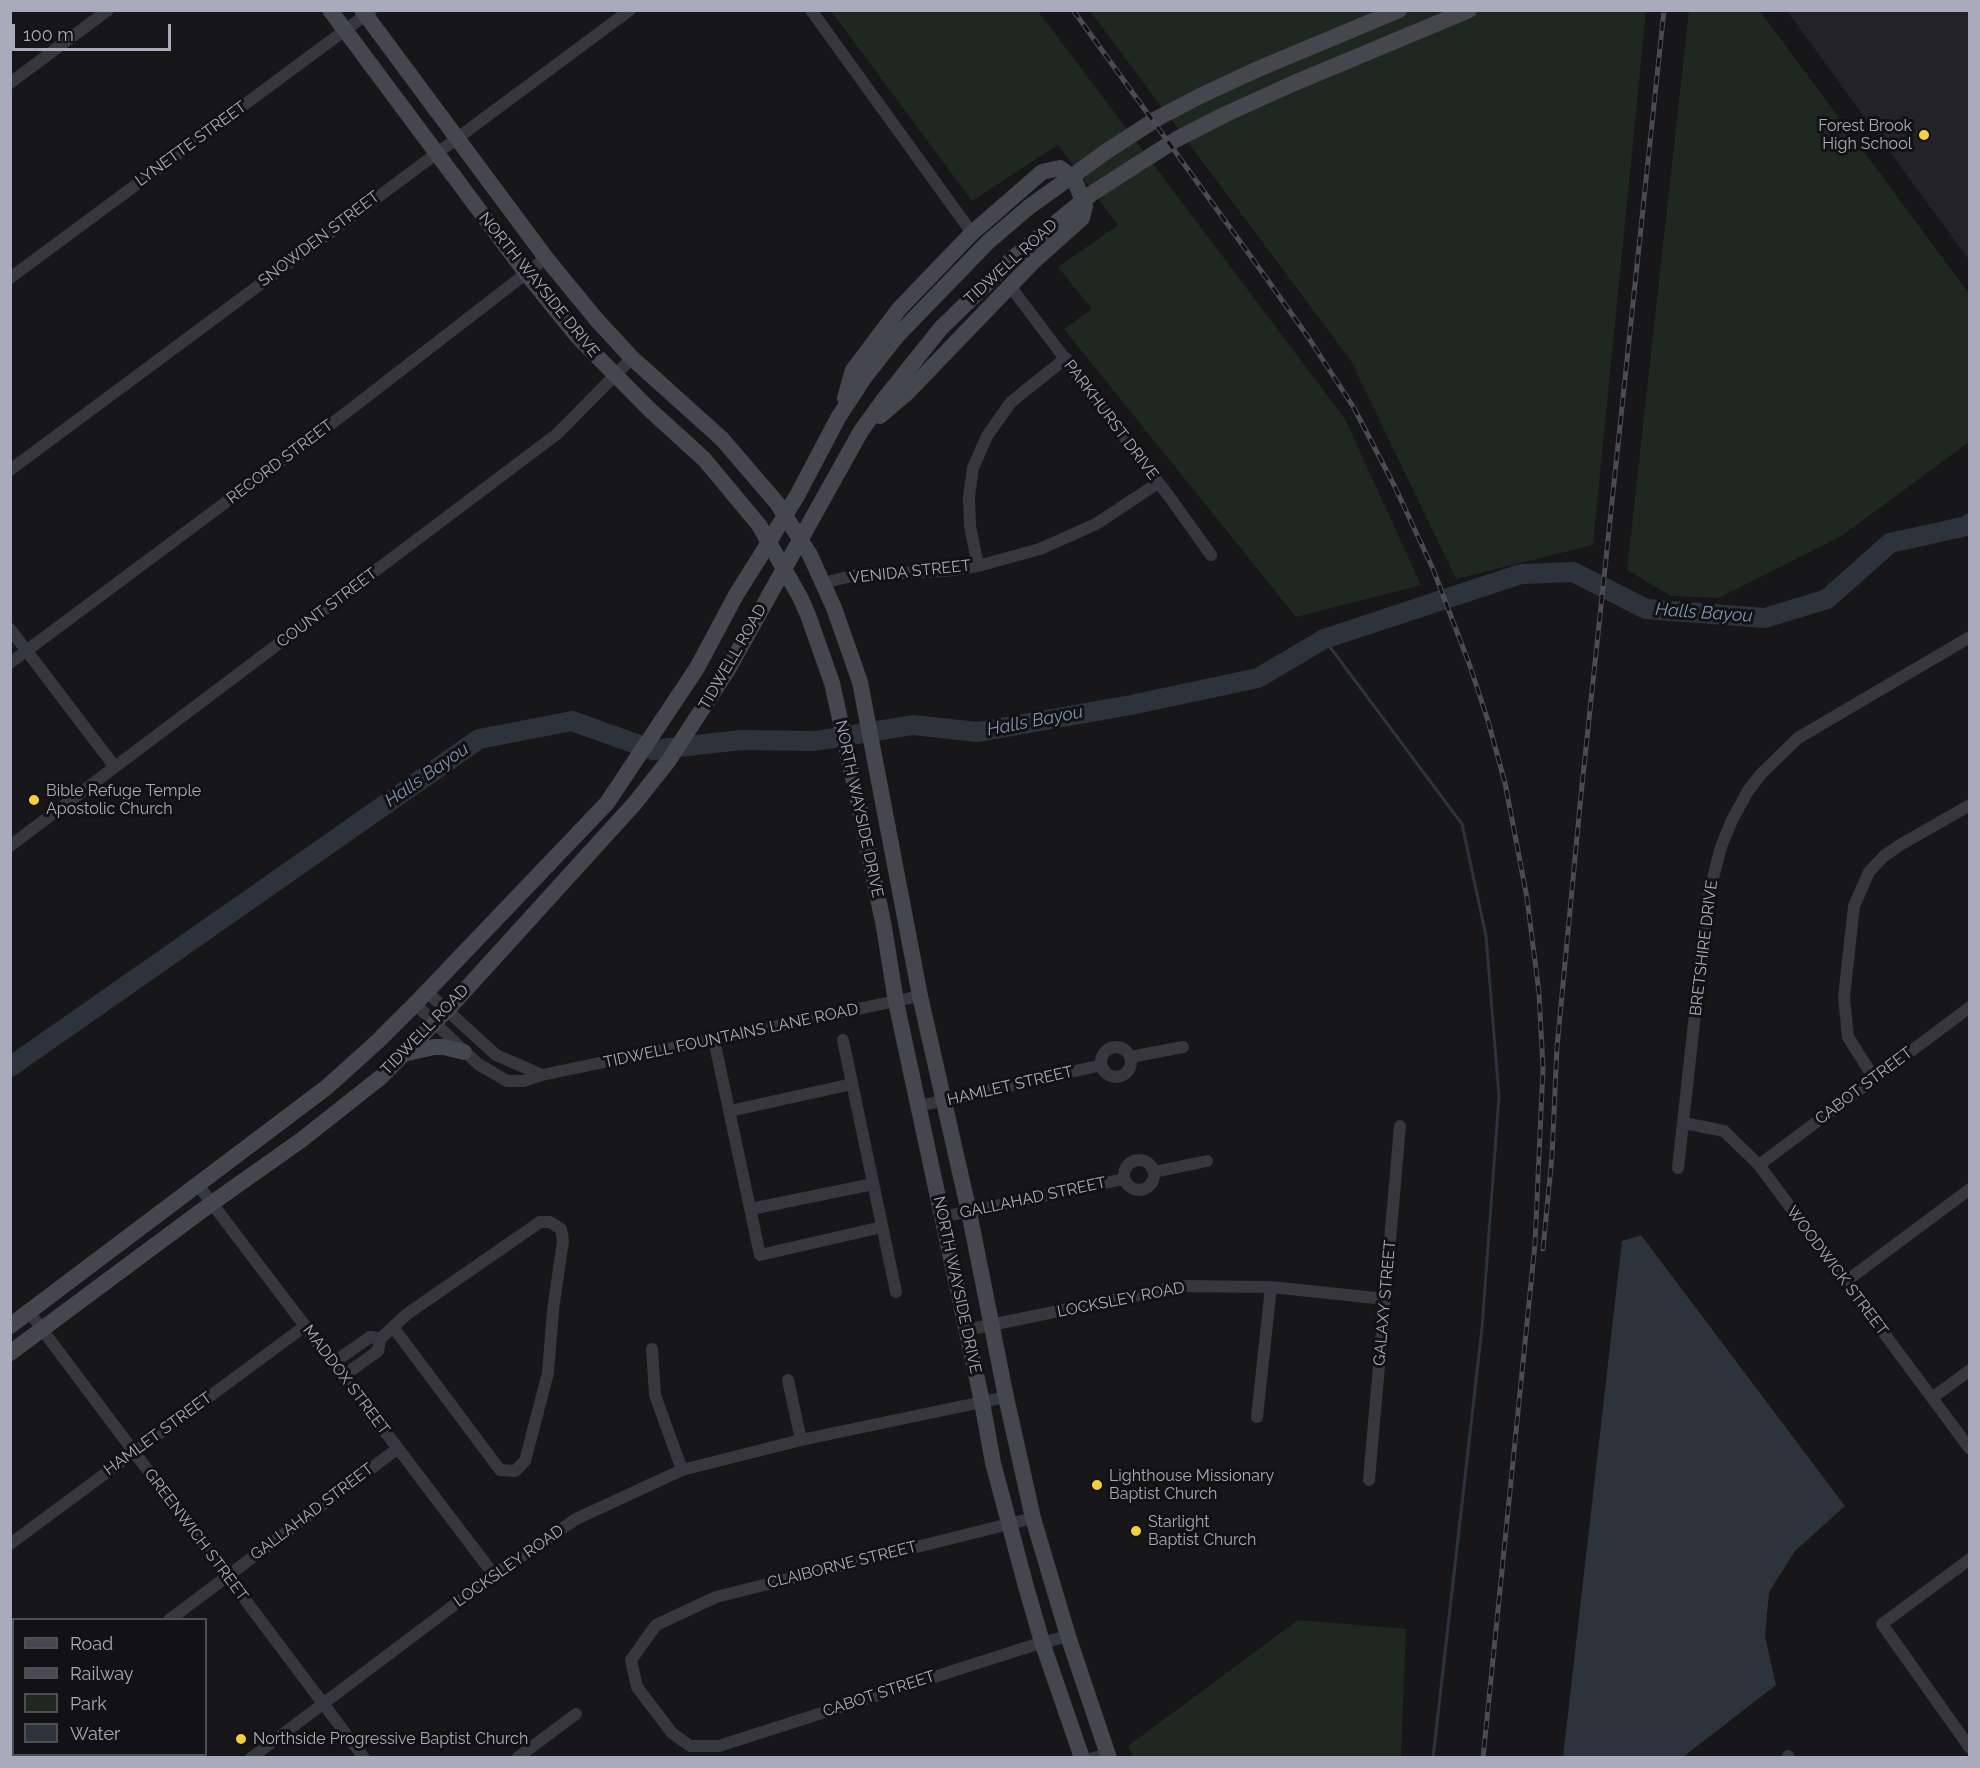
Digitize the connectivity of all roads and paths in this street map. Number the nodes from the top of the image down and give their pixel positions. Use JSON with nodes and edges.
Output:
{"nodes":[{"id":1,"x":108,"y":10,"type":"edge"},
{"id":2,"x":330,"y":10,"type":"edge"},
{"id":3,"x":630,"y":10,"type":"edge"},
{"id":4,"x":811,"y":10,"type":"edge"},
{"id":5,"x":1399,"y":10,"type":"edge"},
{"id":6,"x":1469,"y":10,"type":"edge"},
{"id":7,"x":366,"y":12,"type":"edge"},
{"id":8,"x":345,"y":30,"type":"junction"},
{"id":9,"x":10,"y":84,"type":"edge"},
{"id":10,"x":456,"y":138,"type":"junction"},
{"id":11,"x":436,"y":153,"type":"junction"},
{"id":12,"x":972,"y":233,"type":"junction"},
{"id":13,"x":546,"y":258,"type":"junction"},
{"id":14,"x":526,"y":273,"type":"junction"},
{"id":15,"x":10,"y":278,"type":"edge"},
{"id":16,"x":1010,"y":286,"type":"junction"},
{"id":17,"x":632,"y":358,"type":"junction"},
{"id":18,"x":1066,"y":358,"type":"junction"},
{"id":19,"x":615,"y":376,"type":"junction"},
{"id":20,"x":838,"y":418,"type":"junction"},
{"id":21,"x":861,"y":431,"type":"junction"},
{"id":22,"x":10,"y":470,"type":"edge"},
{"id":23,"x":1158,"y":483,"type":"junction"},
{"id":24,"x":785,"y":515,"type":"junction"},
{"id":25,"x":800,"y":539,"type":"junction"},
{"id":26,"x":768,"y":541,"type":"junction"},
{"id":27,"x":1211,"y":555,"type":"dead end"},
{"id":28,"x":978,"y":566,"type":"junction"},
{"id":29,"x":783,"y":568,"type":"junction"},
{"id":30,"x":823,"y":583,"type":"junction"},
{"id":31,"x":10,"y":629,"type":"edge"},
{"id":32,"x":1970,"y":638,"type":"edge"},
{"id":33,"x":27,"y":651,"type":"junction"},
{"id":34,"x":10,"y":663,"type":"edge"},
{"id":35,"x":115,"y":767,"type":"junction"},
{"id":36,"x":1970,"y":805,"type":"edge"},
{"id":37,"x":10,"y":846,"type":"edge"},
{"id":38,"x":427,"y":992,"type":"junction"},
{"id":39,"x":920,"y":996,"type":"junction"},
{"id":40,"x":896,"y":1002,"type":"junction"},
{"id":41,"x":415,"y":1004,"type":"junction"},
{"id":42,"x":1970,"y":1007,"type":"edge"},
{"id":43,"x":447,"y":1010,"type":"junction"},
{"id":44,"x":435,"y":1023,"type":"junction"},
{"id":45,"x":714,"y":1040,"type":"junction"},
{"id":46,"x":843,"y":1040,"type":"dead end"},
{"id":47,"x":1183,"y":1047,"type":"dead end"},
{"id":48,"x":464,"y":1052,"type":"junction"},
{"id":49,"x":402,"y":1054,"type":"junction"},
{"id":50,"x":1130,"y":1058,"type":"junction"},
{"id":51,"x":1102,"y":1065,"type":"junction"},
{"id":52,"x":542,"y":1075,"type":"junction"},
{"id":53,"x":1874,"y":1078,"type":"junction"},
{"id":54,"x":852,"y":1084,"type":"junction"},
{"id":55,"x":944,"y":1101,"type":"junction"},
{"id":56,"x":919,"y":1106,"type":"junction"},
{"id":57,"x":730,"y":1111,"type":"junction"},
{"id":58,"x":1684,"y":1123,"type":"junction"},
{"id":59,"x":1400,"y":1126,"type":"dead end"},
{"id":60,"x":1207,"y":1161,"type":"dead end"},
{"id":61,"x":1759,"y":1165,"type":"junction"},
{"id":62,"x":1678,"y":1168,"type":"dead end"},
{"id":63,"x":1154,"y":1172,"type":"junction"},
{"id":64,"x":1124,"y":1179,"type":"junction"},
{"id":65,"x":873,"y":1184,"type":"junction"},
{"id":66,"x":198,"y":1185,"type":"junction"},
{"id":67,"x":1970,"y":1189,"type":"edge"},
{"id":68,"x":212,"y":1203,"type":"junction"},
{"id":69,"x":751,"y":1209,"type":"junction"},
{"id":70,"x":969,"y":1212,"type":"junction"},
{"id":71,"x":942,"y":1217,"type":"junction"},
{"id":72,"x":882,"y":1227,"type":"junction"},
{"id":73,"x":1845,"y":1282,"type":"junction"},
{"id":74,"x":1271,"y":1287,"type":"junction"},
{"id":75,"x":896,"y":1292,"type":"dead end"},
{"id":76,"x":1385,"y":1299,"type":"junction"},
{"id":77,"x":29,"y":1312,"type":"junction"},
{"id":78,"x":993,"y":1325,"type":"junction"},
{"id":79,"x":10,"y":1326,"type":"edge"},
{"id":80,"x":305,"y":1326,"type":"junction"},
{"id":81,"x":393,"y":1327,"type":"junction"},
{"id":82,"x":42,"y":1330,"type":"junction"},
{"id":83,"x":966,"y":1330,"type":"junction"},
{"id":84,"x":380,"y":1339,"type":"junction"},
{"id":85,"x":652,"y":1349,"type":"dead end"},
{"id":86,"x":10,"y":1353,"type":"edge"},
{"id":87,"x":333,"y":1363,"type":"junction"},
{"id":88,"x":1970,"y":1370,"type":"edge"},
{"id":89,"x":343,"y":1376,"type":"junction"},
{"id":90,"x":788,"y":1380,"type":"dead end"},
{"id":91,"x":1006,"y":1397,"type":"junction"},
{"id":92,"x":1932,"y":1398,"type":"junction"},
{"id":93,"x":982,"y":1402,"type":"junction"},
{"id":94,"x":1257,"y":1417,"type":"dead end"},
{"id":95,"x":801,"y":1440,"type":"junction"},
{"id":96,"x":398,"y":1449,"type":"junction"},
{"id":97,"x":1970,"y":1449,"type":"edge"},
{"id":98,"x":133,"y":1452,"type":"junction"},
{"id":99,"x":682,"y":1470,"type":"junction"},
{"id":100,"x":1369,"y":1480,"type":"dead end"},
{"id":101,"x":1033,"y":1518,"type":"junction"},
{"id":102,"x":1010,"y":1523,"type":"junction"},
{"id":103,"x":10,"y":1544,"type":"edge"},
{"id":104,"x":1970,"y":1559,"type":"edge"},
{"id":105,"x":227,"y":1575,"type":"junction"},
{"id":106,"x":494,"y":1575,"type":"junction"},
{"id":107,"x":173,"y":1618,"type":"edge"},
{"id":108,"x":1068,"y":1636,"type":"junction"},
{"id":109,"x":1042,"y":1642,"type":"junction"},
{"id":110,"x":323,"y":1703,"type":"junction"},
{"id":111,"x":576,"y":1714,"type":"dead end"},
{"id":112,"x":690,"y":1746,"type":"joint"},
{"id":113,"x":1970,"y":1748,"type":"edge"},
{"id":114,"x":1103,"y":1756,"type":"edge"},
{"id":115,"x":251,"y":1758,"type":"edge"},
{"id":116,"x":364,"y":1758,"type":"edge"},
{"id":117,"x":517,"y":1758,"type":"edge"},
{"id":118,"x":1082,"y":1758,"type":"edge"}],
"edges":[{"from":1,"to":9,"type":"street"},
{"from":2,"to":8,"type":"main road","name":"NORTH WAYSIDE DRIVE"},
{"from":3,"to":10,"type":"street","name":"SNOWDEN STREET"},
{"from":4,"to":12,"type":"street"},
{"from":5,"to":20,"type":"main road","name":"TIDWELL ROAD"},
{"from":6,"to":21,"type":"main road","name":"TIDWELL ROAD"},
{"from":7,"to":8,"type":"street","name":"LYNETTE STREET"},
{"from":7,"to":10,"type":"main road","name":"NORTH WAYSIDE DRIVE"},
{"from":8,"to":11,"type":"main road","name":"NORTH WAYSIDE DRIVE"},
{"from":8,"to":15,"type":"street","name":"LYNETTE STREET"},
{"from":10,"to":11,"type":"street","name":"SNOWDEN STREET"},
{"from":10,"to":13,"type":"main road","name":"NORTH WAYSIDE DRIVE"},
{"from":11,"to":14,"type":"main road","name":"NORTH WAYSIDE DRIVE"},
{"from":11,"to":22,"type":"street","name":"SNOWDEN STREET"},
{"from":12,"to":16,"type":"main road"},
{"from":12,"to":20,"type":"main road"},
{"from":13,"to":14,"type":"street","name":"RECORD STREET"},
{"from":13,"to":17,"type":"main road","name":"NORTH WAYSIDE DRIVE"},
{"from":14,"to":19,"type":"main road","name":"NORTH WAYSIDE DRIVE"},
{"from":14,"to":33,"type":"street","name":"RECORD STREET"},
{"from":16,"to":18,"type":"street","name":"PARKHURST DRIVE"},
{"from":16,"to":21,"type":"main road"},
{"from":17,"to":19,"type":"street","name":"COUNT STREET"},
{"from":17,"to":24,"type":"main road","name":"NORTH WAYSIDE DRIVE"},
{"from":18,"to":23,"type":"street","name":"PARKHURST DRIVE"},
{"from":18,"to":28,"type":"street"},
{"from":19,"to":26,"type":"main road","name":"NORTH WAYSIDE DRIVE"},
{"from":19,"to":35,"type":"street","name":"COUNT STREET"},
{"from":20,"to":24,"type":"main road","name":"TIDWELL ROAD"},
{"from":21,"to":25,"type":"main road","name":"TIDWELL ROAD"},
{"from":23,"to":27,"type":"street","name":"PARKHURST DRIVE"},
{"from":23,"to":28,"type":"street","name":"VENIDA STREET"},
{"from":24,"to":25,"type":"main road","name":"NORTH WAYSIDE DRIVE"},
{"from":24,"to":26,"type":"main road","name":"TIDWELL ROAD"},
{"from":25,"to":29,"type":"main road","name":"TIDWELL ROAD"},
{"from":25,"to":30,"type":"main road","name":"NORTH WAYSIDE DRIVE"},
{"from":26,"to":29,"type":"main road","name":"NORTH WAYSIDE DRIVE"},
{"from":26,"to":38,"type":"main road","name":"TIDWELL ROAD"},
{"from":28,"to":30,"type":"street","name":"VENIDA STREET"},
{"from":29,"to":40,"type":"main road","name":"NORTH WAYSIDE DRIVE"},
{"from":29,"to":43,"type":"main road","name":"TIDWELL ROAD"},
{"from":30,"to":39,"type":"main road","name":"NORTH WAYSIDE DRIVE"},
{"from":31,"to":33,"type":"street"},
{"from":32,"to":58,"type":"street","name":"BRETSHIRE DRIVE"},
{"from":33,"to":34,"type":"street","name":"RECORD STREET"},
{"from":33,"to":35,"type":"street"},
{"from":35,"to":37,"type":"street","name":"COUNT STREET"},
{"from":36,"to":53,"type":"street"},
{"from":38,"to":41,"type":"main road","name":"TIDWELL ROAD"},
{"from":38,"to":43,"type":"street"},
{"from":39,"to":40,"type":"street","name":"TIDWELL FOUNTAINS LANE ROAD"},
{"from":39,"to":55,"type":"main road","name":"NORTH WAYSIDE DRIVE"},
{"from":40,"to":45,"type":"street","name":"TIDWELL FOUNTAINS LANE ROAD"},
{"from":40,"to":56,"type":"main road","name":"NORTH WAYSIDE DRIVE"},
{"from":41,"to":44,"type":"street","name":"TIDWELL FOUNTAINS LANE ROAD"},
{"from":41,"to":66,"type":"main road","name":"TIDWELL ROAD"},
{"from":42,"to":53,"type":"street","name":"CABOT STREET"},
{"from":43,"to":44,"type":"main road","name":"TIDWELL ROAD"},
{"from":43,"to":52,"type":"street"},
{"from":44,"to":48,"type":"street","name":"TIDWELL FOUNTAINS LANE ROAD"},
{"from":44,"to":49,"type":"main road","name":"TIDWELL ROAD"},
{"from":45,"to":52,"type":"street","name":"TIDWELL FOUNTAINS LANE ROAD"},
{"from":45,"to":57,"type":"street"},
{"from":46,"to":54,"type":"street"},
{"from":47,"to":50,"type":"street"},
{"from":48,"to":49,"type":"main road"},
{"from":48,"to":52,"type":"street","name":"TIDWELL FOUNTAINS LANE ROAD"},
{"from":49,"to":68,"type":"main road","name":"TIDWELL ROAD"},
{"from":50,"to":51,"type":"street"},
{"from":50,"to":51,"type":"street"},
{"from":51,"to":55,"type":"street","name":"HAMLET STREET"},
{"from":53,"to":61,"type":"street","name":"CABOT STREET"},
{"from":54,"to":57,"type":"street"},
{"from":54,"to":65,"type":"street"},
{"from":55,"to":56,"type":"street","name":"HAMLET STREET"},
{"from":55,"to":70,"type":"main road","name":"NORTH WAYSIDE DRIVE"},
{"from":56,"to":71,"type":"main road","name":"NORTH WAYSIDE DRIVE"},
{"from":57,"to":69,"type":"street"},
{"from":58,"to":61,"type":"street","name":"WOODWICK STREET"},
{"from":58,"to":62,"type":"street","name":"BRETSHIRE DRIVE"},
{"from":59,"to":76,"type":"street","name":"GALAXY STREET"},
{"from":60,"to":63,"type":"street"},
{"from":61,"to":73,"type":"street","name":"WOODWICK STREET"},
{"from":63,"to":64,"type":"street","name":"GALLAHAD STREET"},
{"from":63,"to":64,"type":"street","name":"GALLAHAD STREET"},
{"from":64,"to":70,"type":"street","name":"GALLAHAD STREET"},
{"from":65,"to":69,"type":"street"},
{"from":65,"to":72,"type":"street"},
{"from":66,"to":68,"type":"street","name":"MADDOX STREET"},
{"from":66,"to":77,"type":"main road","name":"TIDWELL ROAD"},
{"from":67,"to":73,"type":"street"},
{"from":68,"to":80,"type":"street","name":"MADDOX STREET"},
{"from":68,"to":82,"type":"main road","name":"TIDWELL ROAD"},
{"from":69,"to":72,"type":"street"},
{"from":70,"to":71,"type":"street","name":"GALLAHAD STREET"},
{"from":70,"to":78,"type":"main road","name":"NORTH WAYSIDE DRIVE"},
{"from":71,"to":83,"type":"main road","name":"NORTH WAYSIDE DRIVE"},
{"from":72,"to":75,"type":"street"},
{"from":73,"to":92,"type":"street","name":"WOODWICK STREET"},
{"from":74,"to":76,"type":"street","name":"LOCKSLEY ROAD"},
{"from":74,"to":78,"type":"street","name":"LOCKSLEY ROAD"},
{"from":74,"to":94,"type":"street"},
{"from":76,"to":100,"type":"street","name":"GALAXY STREET"},
{"from":77,"to":79,"type":"main road","name":"TIDWELL ROAD"},
{"from":77,"to":82,"type":"street","name":"GREENWICH STREET"},
{"from":78,"to":83,"type":"street","name":"LOCKSLEY ROAD"},
{"from":78,"to":91,"type":"main road","name":"NORTH WAYSIDE DRIVE"},
{"from":80,"to":87,"type":"street","name":"MADDOX STREET"},
{"from":80,"to":98,"type":"street","name":"HAMLET STREET"},
{"from":81,"to":81,"type":"street"},
{"from":81,"to":84,"type":"street"},
{"from":82,"to":86,"type":"main road","name":"TIDWELL ROAD"},
{"from":82,"to":98,"type":"street","name":"GREENWICH STREET"},
{"from":83,"to":93,"type":"main road","name":"NORTH WAYSIDE DRIVE"},
{"from":84,"to":87,"type":"street"},
{"from":84,"to":89,"type":"street"},
{"from":85,"to":99,"type":"street"},
{"from":87,"to":89,"type":"street","name":"MADDOX STREET"},
{"from":88,"to":92,"type":"street"},
{"from":89,"to":96,"type":"street","name":"MADDOX STREET"},
{"from":90,"to":95,"type":"street"},
{"from":91,"to":93,"type":"street","name":"LOCKSLEY ROAD"},
{"from":91,"to":101,"type":"main road","name":"NORTH WAYSIDE DRIVE"},
{"from":92,"to":97,"type":"street","name":"WOODWICK STREET"},
{"from":93,"to":95,"type":"street","name":"LOCKSLEY ROAD"},
{"from":93,"to":102,"type":"main road","name":"NORTH WAYSIDE DRIVE"},
{"from":95,"to":99,"type":"street","name":"LOCKSLEY ROAD"},
{"from":96,"to":105,"type":"street","name":"GALLAHAD STREET"},
{"from":96,"to":106,"type":"street","name":"MADDOX STREET"},
{"from":98,"to":103,"type":"street","name":"HAMLET STREET"},
{"from":98,"to":105,"type":"street","name":"GREENWICH STREET"},
{"from":99,"to":106,"type":"street","name":"LOCKSLEY ROAD"},
{"from":101,"to":102,"type":"street","name":"CLAIBORNE STREET"},
{"from":101,"to":108,"type":"main road","name":"NORTH WAYSIDE DRIVE"},
{"from":102,"to":109,"type":"main road","name":"NORTH WAYSIDE DRIVE"},
{"from":102,"to":112,"type":"street","name":"CLAIBORNE STREET"},
{"from":104,"to":113,"type":"street"},
{"from":105,"to":107,"type":"street","name":"GALLAHAD STREET"},
{"from":105,"to":110,"type":"street","name":"GREENWICH STREET"},
{"from":106,"to":110,"type":"street","name":"LOCKSLEY ROAD"},
{"from":108,"to":109,"type":"street","name":"CABOT STREET"},
{"from":108,"to":114,"type":"main road","name":"NORTH WAYSIDE DRIVE"},
{"from":109,"to":112,"type":"street","name":"CABOT STREET"},
{"from":109,"to":118,"type":"main road","name":"NORTH WAYSIDE DRIVE"},
{"from":110,"to":115,"type":"street","name":"LOCKSLEY ROAD"},
{"from":110,"to":116,"type":"street","name":"GREENWICH STREET"},
{"from":111,"to":117,"type":"street"}]}
